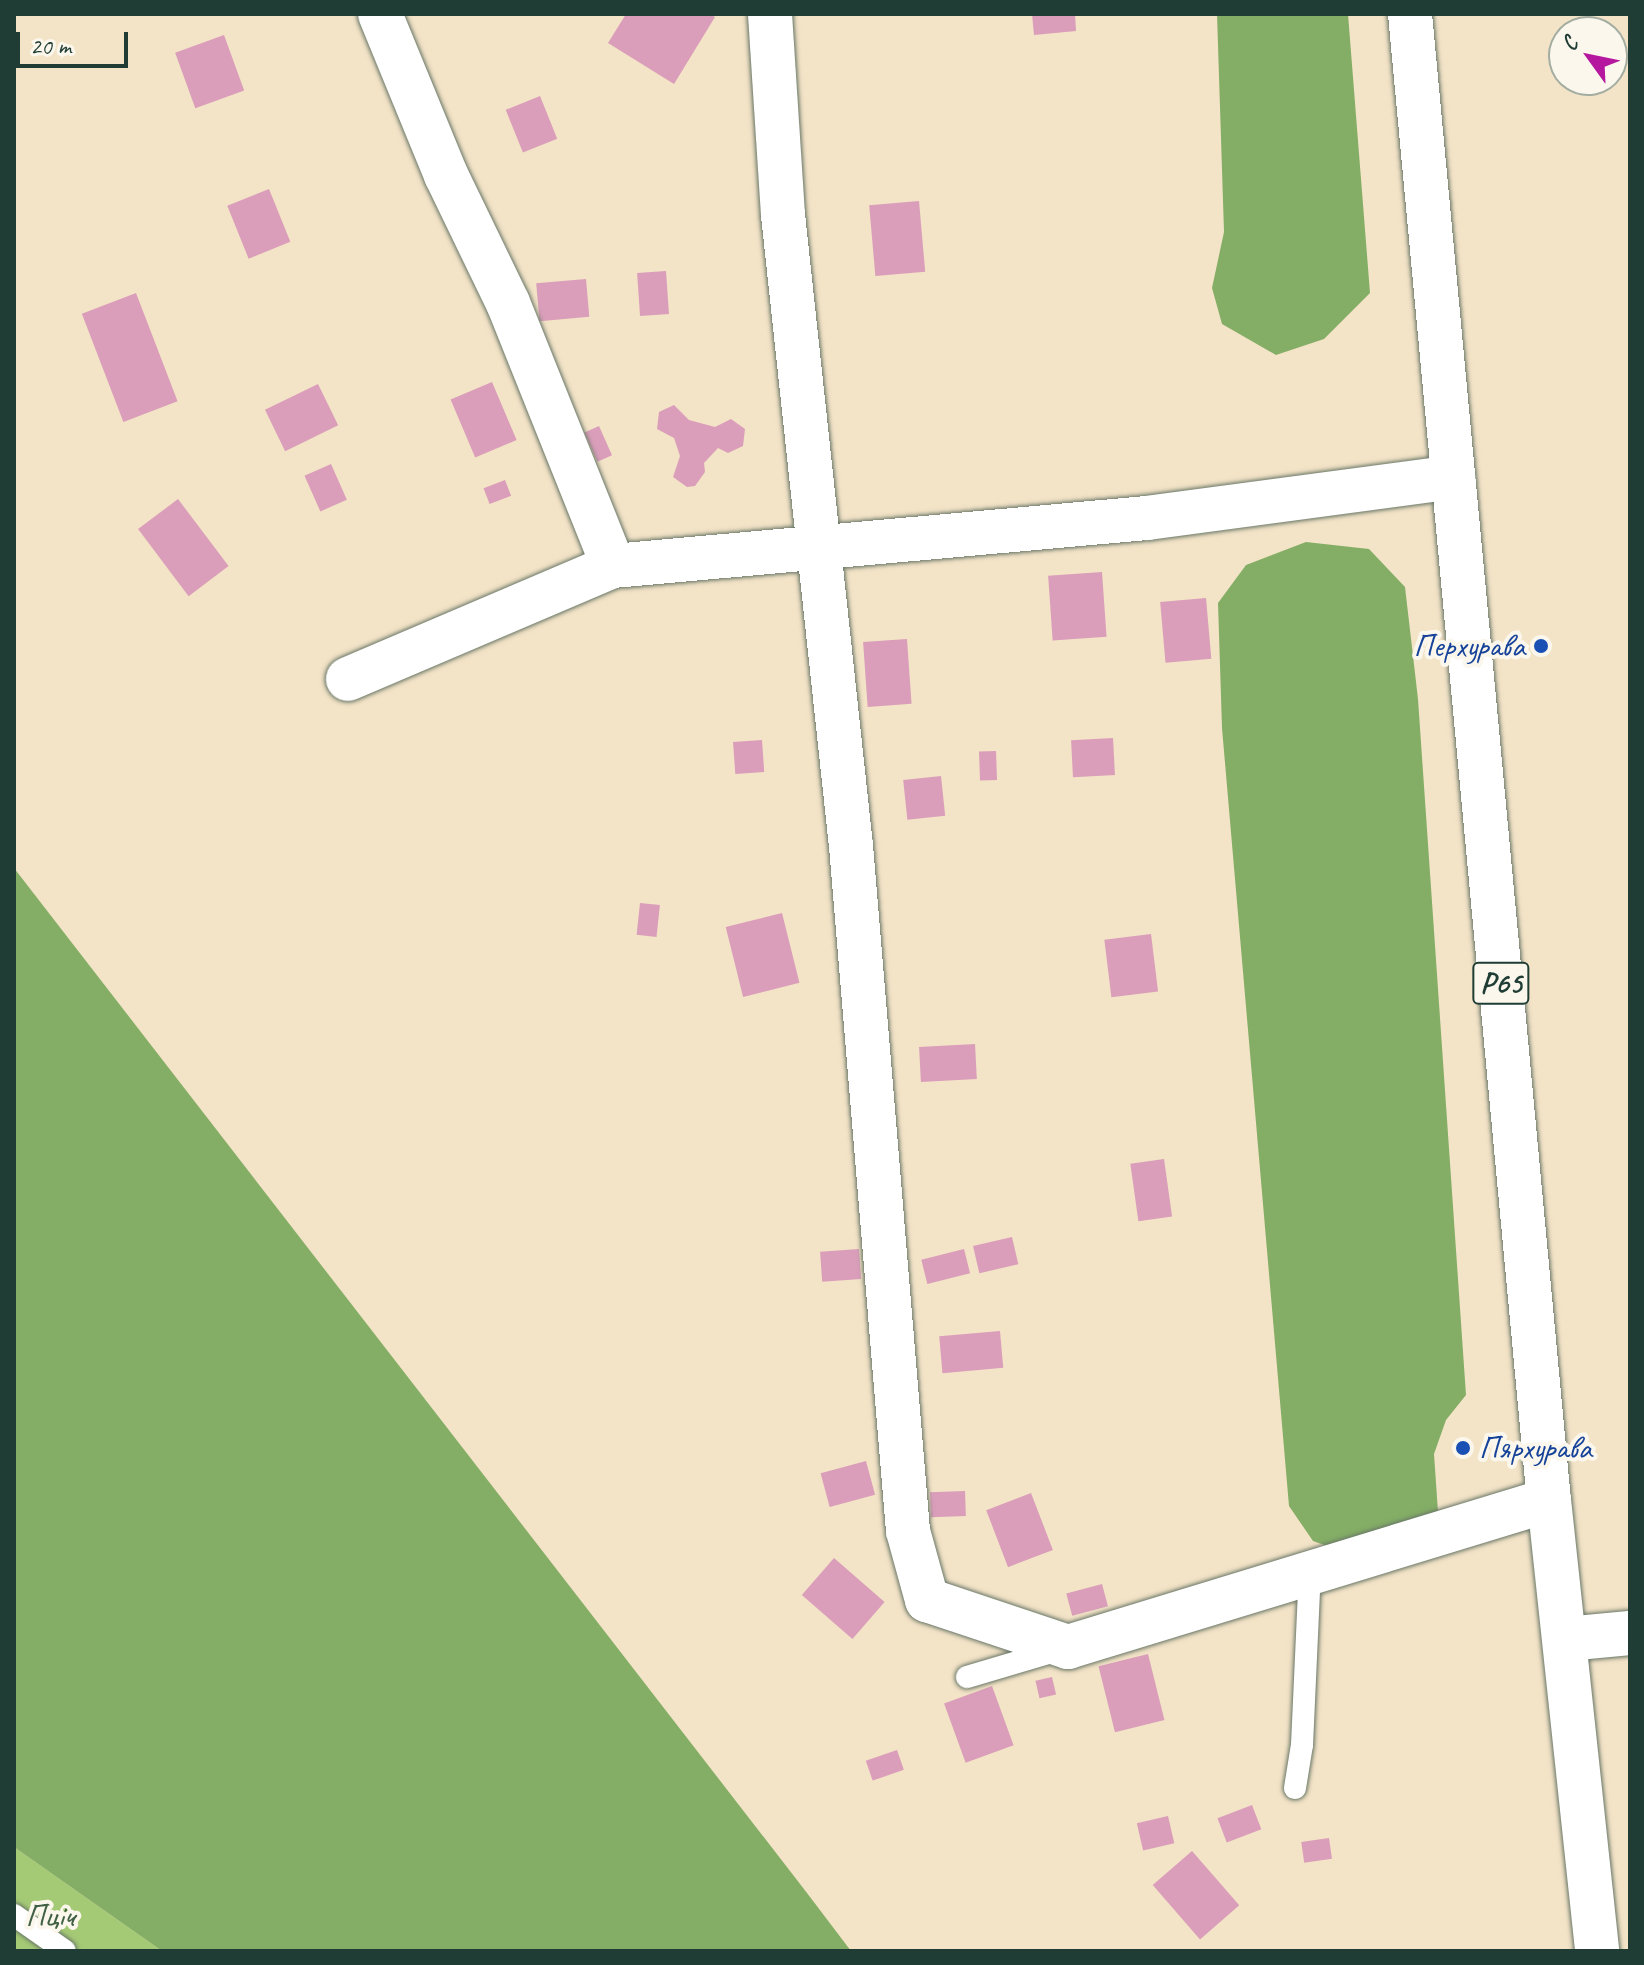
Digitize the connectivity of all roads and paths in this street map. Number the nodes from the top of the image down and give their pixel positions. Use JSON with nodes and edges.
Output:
{"nodes":[{"id":1,"x":380,"y":14,"type":"edge"},
{"id":2,"x":770,"y":14,"type":"edge"},
{"id":3,"x":1410,"y":14,"type":"edge"},
{"id":4,"x":1453,"y":477,"type":"junction"},
{"id":5,"x":821,"y":546,"type":"junction"},
{"id":6,"x":613,"y":566,"type":"junction"},
{"id":7,"x":348,"y":679,"type":"dead end"},
{"id":8,"x":1549,"y":1500,"type":"junction"},
{"id":9,"x":1310,"y":1572,"type":"junction"},
{"id":10,"x":1630,"y":1633,"type":"edge"},
{"id":11,"x":1566,"y":1639,"type":"junction"},
{"id":12,"x":1068,"y":1647,"type":"junction"},
{"id":13,"x":967,"y":1677,"type":"dead end"},
{"id":14,"x":1295,"y":1788,"type":"dead end"},
{"id":15,"x":14,"y":1915,"type":"edge"},
{"id":16,"x":65,"y":1951,"type":"edge"},
{"id":17,"x":1597,"y":1951,"type":"edge"}],
"edges":[{"from":1,"to":6,"type":"street"},
{"from":2,"to":5,"type":"street"},
{"from":3,"to":4,"type":"street","number":"Р65"},
{"from":4,"to":5,"type":"street"},
{"from":4,"to":8,"type":"street","number":"Р65"},
{"from":5,"to":6,"type":"street"},
{"from":5,"to":12,"type":"street"},
{"from":6,"to":7,"type":"street"},
{"from":8,"to":9,"type":"street"},
{"from":8,"to":11,"type":"street","number":"Р65"},
{"from":9,"to":12,"type":"street"},
{"from":9,"to":14,"type":"lane"},
{"from":10,"to":11,"type":"street"},
{"from":11,"to":17,"type":"street","number":"Р65"},
{"from":12,"to":13,"type":"lane"},
{"from":15,"to":16,"type":"lane"}]}
